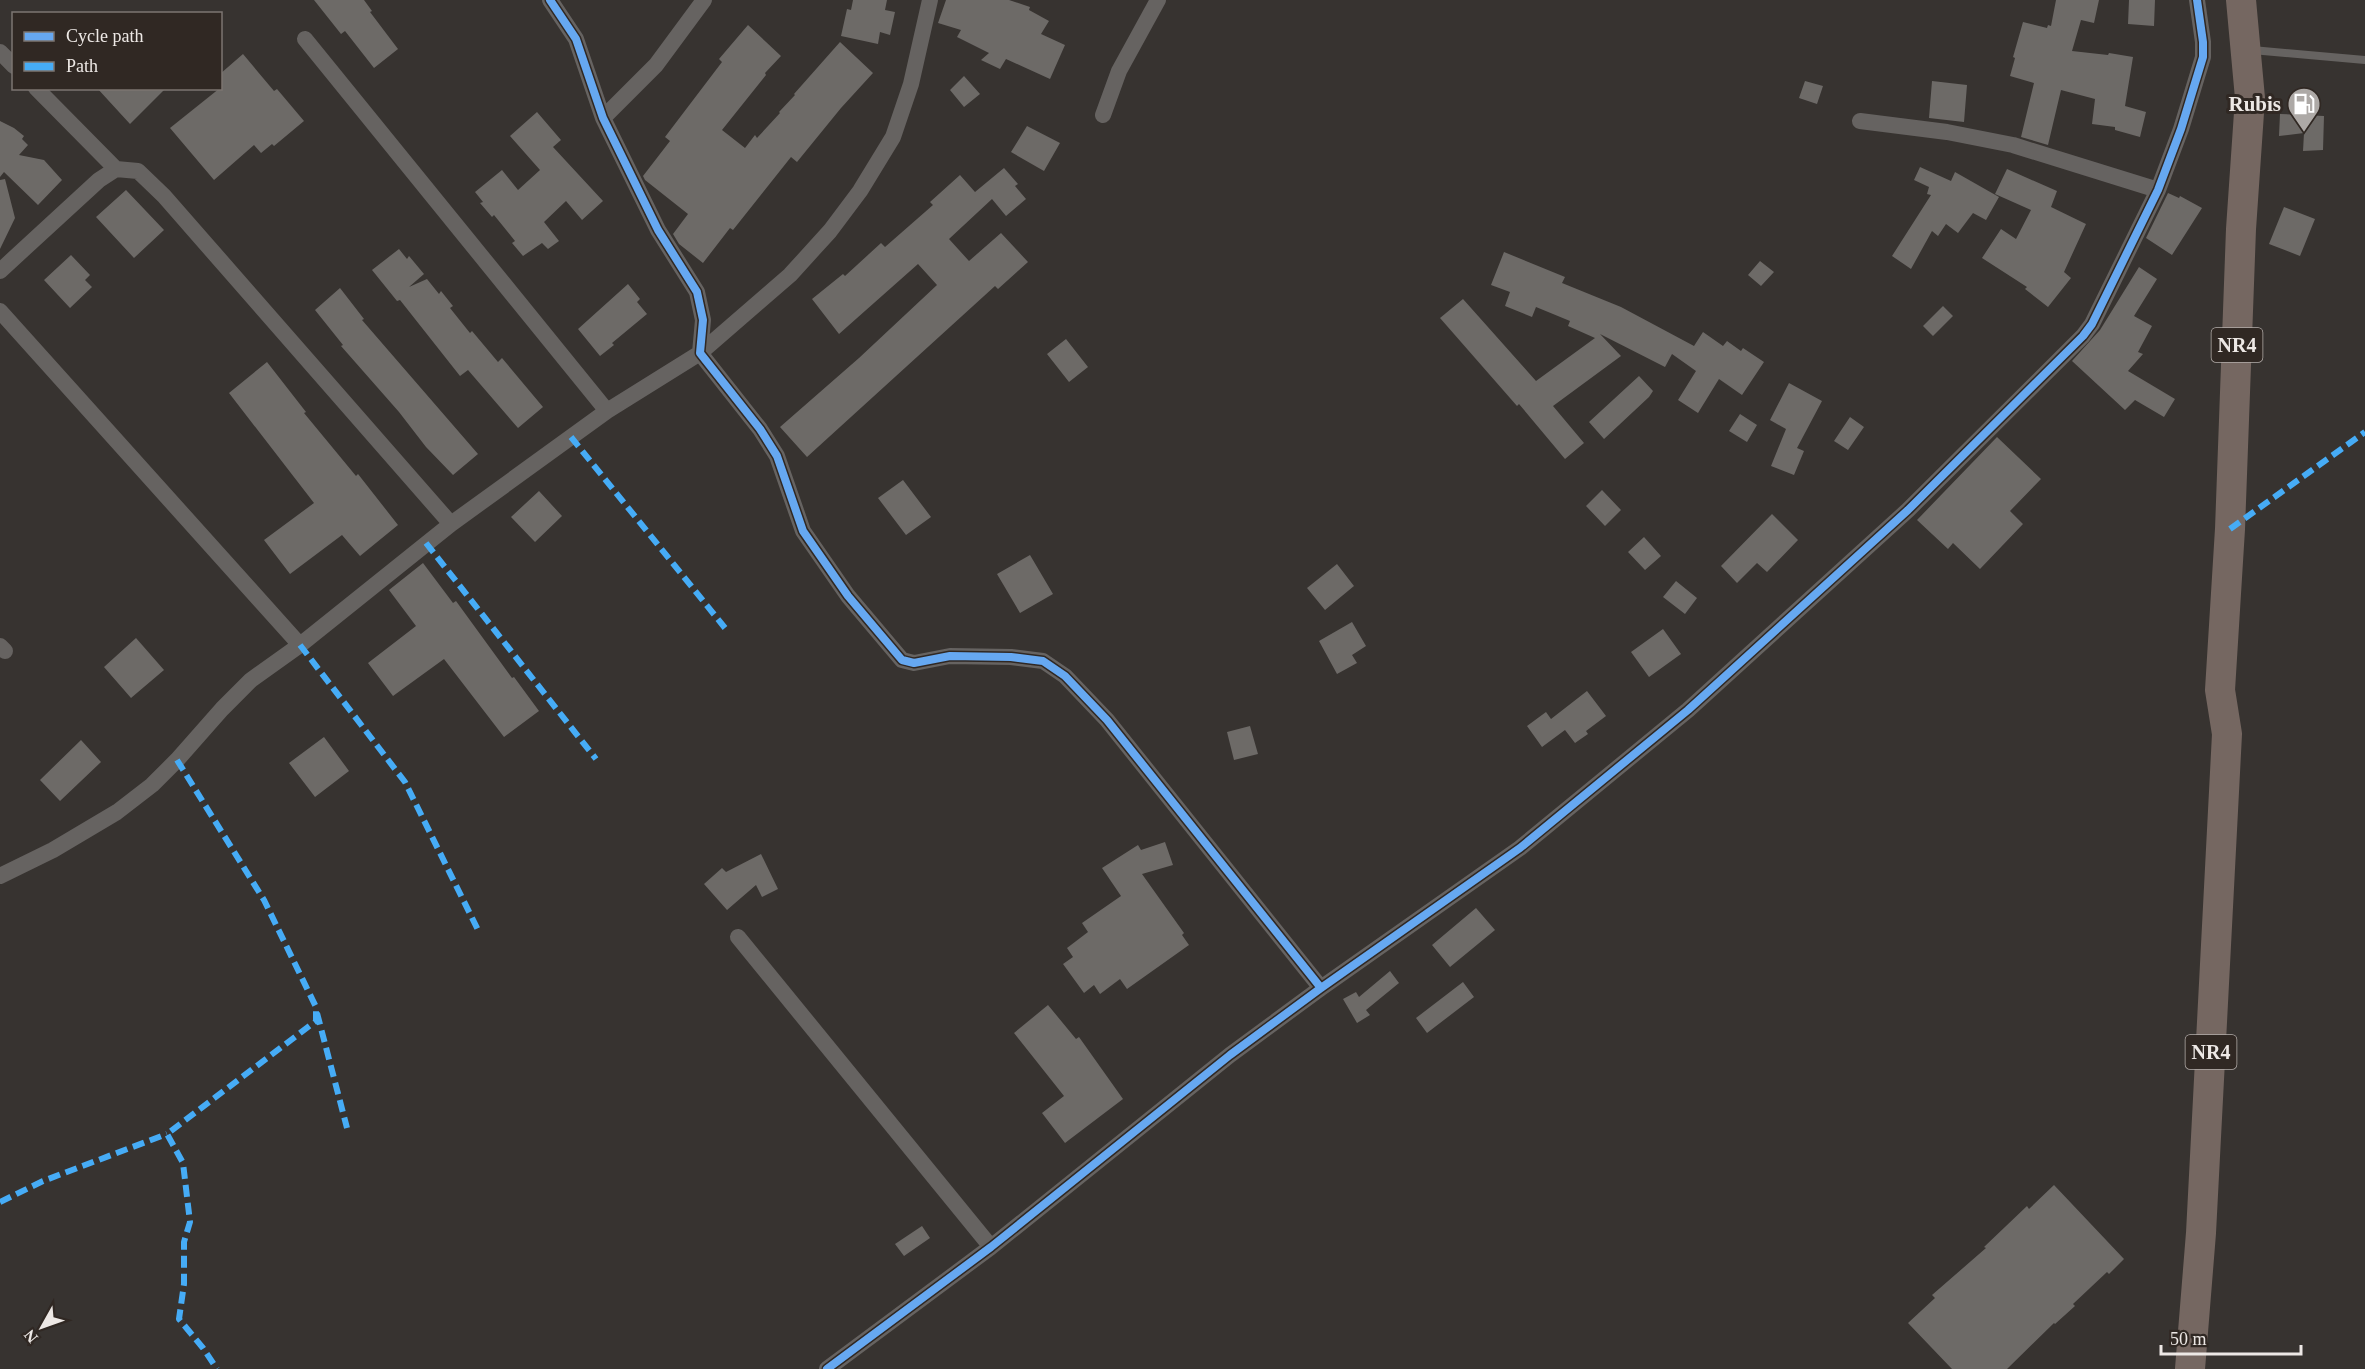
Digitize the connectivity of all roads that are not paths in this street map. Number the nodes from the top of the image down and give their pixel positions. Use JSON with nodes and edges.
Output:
{"nodes":[{"id":1,"x":550,"y":0,"type":"edge"},
{"id":2,"x":704,"y":0,"type":"edge"},
{"id":3,"x":930,"y":0,"type":"edge"},
{"id":4,"x":1158,"y":0,"type":"edge"},
{"id":5,"x":2197,"y":0,"type":"edge"},
{"id":6,"x":2241,"y":0,"type":"edge"},
{"id":7,"x":305,"y":39,"type":"dead end"},
{"id":8,"x":2246,"y":50,"type":"junction"},
{"id":9,"x":0,"y":52,"type":"edge"},
{"id":10,"x":2365,"y":60,"type":"edge"},
{"id":11,"x":12,"y":64,"type":"edge"},
{"id":12,"x":38,"y":90,"type":"edge"},
{"id":13,"x":1103,"y":115,"type":"dead end"},
{"id":14,"x":603,"y":118,"type":"junction"},
{"id":15,"x":1860,"y":120,"type":"dead end"},
{"id":16,"x":116,"y":169,"type":"junction"},
{"id":17,"x":2158,"y":190,"type":"junction"},
{"id":18,"x":0,"y":271,"type":"edge"},
{"id":19,"x":0,"y":311,"type":"edge"},
{"id":20,"x":700,"y":353,"type":"junction"},
{"id":21,"x":607,"y":411,"type":"junction"},
{"id":22,"x":451,"y":524,"type":"junction"},
{"id":23,"x":300,"y":645,"type":"junction"},
{"id":24,"x":0,"y":876,"type":"edge"},
{"id":25,"x":738,"y":937,"type":"dead end"},
{"id":26,"x":1321,"y":988,"type":"junction"},
{"id":27,"x":991,"y":1247,"type":"junction"},
{"id":28,"x":826,"y":1369,"type":"edge"},
{"id":29,"x":2190,"y":1369,"type":"edge"}],
"edges":[{"from":1,"to":14,"type":"street"},
{"from":2,"to":14,"type":"street"},
{"from":3,"to":20,"type":"street"},
{"from":4,"to":13,"type":"street"},
{"from":5,"to":17,"type":"street"},
{"from":6,"to":8,"type":"highway","number":"NR4"},
{"from":7,"to":21,"type":"street"},
{"from":8,"to":10,"type":"lane"},
{"from":8,"to":29,"type":"highway","number":"NR4"},
{"from":9,"to":11,"type":"street"},
{"from":12,"to":16,"type":"street"},
{"from":14,"to":20,"type":"street"},
{"from":15,"to":17,"type":"street"},
{"from":16,"to":18,"type":"street"},
{"from":16,"to":22,"type":"street"},
{"from":17,"to":26,"type":"street"},
{"from":19,"to":23,"type":"street"},
{"from":20,"to":21,"type":"street"},
{"from":20,"to":26,"type":"street"},
{"from":21,"to":22,"type":"street"},
{"from":22,"to":23,"type":"street"},
{"from":23,"to":24,"type":"street"},
{"from":25,"to":27,"type":"street"},
{"from":26,"to":27,"type":"street"},
{"from":27,"to":28,"type":"street"}]}
